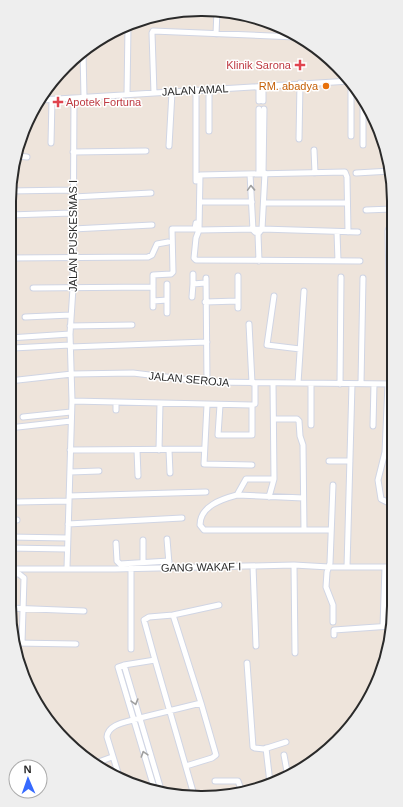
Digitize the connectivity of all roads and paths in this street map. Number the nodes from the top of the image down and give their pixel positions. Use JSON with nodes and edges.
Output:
{"nodes":[{"id":1,"x":217,"y":16,"type":"edge"},
{"id":2,"x":128,"y":31,"type":"edge"},
{"id":3,"x":216,"y":34,"type":"junction"},
{"id":4,"x":287,"y":37,"type":"edge"},
{"id":5,"x":83,"y":59,"type":"edge"},
{"id":6,"x":343,"y":81,"type":"edge"},
{"id":7,"x":300,"y":83,"type":"junction"},
{"id":8,"x":261,"y":87,"type":"junction"},
{"id":9,"x":208,"y":89,"type":"junction"},
{"id":10,"x":196,"y":90,"type":"junction"},
{"id":11,"x":350,"y":91,"type":"edge"},
{"id":12,"x":172,"y":92,"type":"junction"},
{"id":13,"x":154,"y":93,"type":"junction"},
{"id":14,"x":127,"y":95,"type":"junction"},
{"id":15,"x":84,"y":97,"type":"junction"},
{"id":16,"x":74,"y":98,"type":"junction"},
{"id":17,"x":46,"y":100,"type":"edge"},
{"id":18,"x":52,"y":100,"type":"junction"},
{"id":19,"x":261,"y":101,"type":"dead end"},
{"id":20,"x":261,"y":109,"type":"dead end"},
{"id":21,"x":363,"y":111,"type":"edge"},
{"id":22,"x":209,"y":131,"type":"dead end"},
{"id":23,"x":351,"y":136,"type":"dead end"},
{"id":24,"x":300,"y":139,"type":"dead end"},
{"id":25,"x":51,"y":143,"type":"dead end"},
{"id":26,"x":363,"y":145,"type":"dead end"},
{"id":27,"x":169,"y":146,"type":"dead end"},
{"id":28,"x":314,"y":150,"type":"dead end"},
{"id":29,"x":146,"y":151,"type":"dead end"},
{"id":30,"x":73,"y":152,"type":"junction"},
{"id":31,"x":21,"y":156,"type":"edge"},
{"id":32,"x":27,"y":157,"type":"dead end"},
{"id":33,"x":384,"y":171,"type":"edge"},
{"id":34,"x":262,"y":173,"type":"junction"},
{"id":35,"x":315,"y":173,"type":"junction"},
{"id":36,"x":356,"y":173,"type":"dead end"},
{"id":37,"x":250,"y":174,"type":"junction"},
{"id":38,"x":72,"y":190,"type":"junction"},
{"id":39,"x":16,"y":191,"type":"edge"},
{"id":40,"x":152,"y":193,"type":"dead end"},
{"id":41,"x":73,"y":198,"type":"junction"},
{"id":42,"x":200,"y":202,"type":"junction"},
{"id":43,"x":252,"y":202,"type":"junction"},
{"id":44,"x":264,"y":203,"type":"junction"},
{"id":45,"x":347,"y":203,"type":"junction"},
{"id":46,"x":387,"y":209,"type":"edge"},
{"id":47,"x":366,"y":210,"type":"dead end"},
{"id":48,"x":72,"y":213,"type":"junction"},
{"id":49,"x":16,"y":215,"type":"edge"},
{"id":50,"x":152,"y":225,"type":"dead end"},
{"id":51,"x":73,"y":229,"type":"junction"},
{"id":52,"x":262,"y":229,"type":"junction"},
{"id":53,"x":199,"y":230,"type":"junction"},
{"id":54,"x":253,"y":230,"type":"junction"},
{"id":55,"x":337,"y":232,"type":"junction"},
{"id":56,"x":348,"y":232,"type":"junction"},
{"id":57,"x":358,"y":232,"type":"dead end"},
{"id":58,"x":258,"y":234,"type":"junction"},
{"id":59,"x":168,"y":242,"type":"dead end"},
{"id":60,"x":73,"y":257,"type":"junction"},
{"id":61,"x":16,"y":258,"type":"edge"},
{"id":62,"x":259,"y":261,"type":"junction"},
{"id":63,"x":338,"y":261,"type":"junction"},
{"id":64,"x":360,"y":261,"type":"dead end"},
{"id":65,"x":193,"y":274,"type":"dead end"},
{"id":66,"x":238,"y":276,"type":"dead end"},
{"id":67,"x":341,"y":277,"type":"dead end"},
{"id":68,"x":363,"y":278,"type":"dead end"},
{"id":69,"x":167,"y":284,"type":"dead end"},
{"id":70,"x":193,"y":284,"type":"junction"},
{"id":71,"x":153,"y":287,"type":"junction"},
{"id":72,"x":33,"y":288,"type":"dead end"},
{"id":73,"x":73,"y":288,"type":"junction"},
{"id":74,"x":304,"y":291,"type":"dead end"},
{"id":75,"x":274,"y":296,"type":"dead end"},
{"id":76,"x":192,"y":297,"type":"dead end"},
{"id":77,"x":167,"y":300,"type":"junction"},
{"id":78,"x":153,"y":301,"type":"junction"},
{"id":79,"x":238,"y":301,"type":"junction"},
{"id":80,"x":205,"y":302,"type":"junction"},
{"id":81,"x":153,"y":307,"type":"dead end"},
{"id":82,"x":238,"y":308,"type":"dead end"},
{"id":83,"x":167,"y":313,"type":"dead end"},
{"id":84,"x":71,"y":315,"type":"junction"},
{"id":85,"x":25,"y":317,"type":"dead end"},
{"id":86,"x":249,"y":324,"type":"dead end"},
{"id":87,"x":132,"y":325,"type":"dead end"},
{"id":88,"x":70,"y":326,"type":"junction"},
{"id":89,"x":70,"y":334,"type":"junction"},
{"id":90,"x":16,"y":338,"type":"edge"},
{"id":91,"x":207,"y":342,"type":"junction"},
{"id":92,"x":70,"y":346,"type":"junction"},
{"id":93,"x":16,"y":348,"type":"edge"},
{"id":94,"x":300,"y":349,"type":"junction"},
{"id":95,"x":72,"y":374,"type":"junction"},
{"id":96,"x":16,"y":380,"type":"edge"},
{"id":97,"x":207,"y":382,"type":"junction"},
{"id":98,"x":254,"y":383,"type":"junction"},
{"id":99,"x":273,"y":383,"type":"junction"},
{"id":100,"x":298,"y":383,"type":"junction"},
{"id":101,"x":361,"y":383,"type":"junction"},
{"id":102,"x":311,"y":384,"type":"junction"},
{"id":103,"x":340,"y":384,"type":"junction"},
{"id":104,"x":352,"y":384,"type":"junction"},
{"id":105,"x":374,"y":384,"type":"junction"},
{"id":106,"x":387,"y":384,"type":"edge"},
{"id":107,"x":72,"y":402,"type":"junction"},
{"id":108,"x":116,"y":402,"type":"junction"},
{"id":109,"x":160,"y":403,"type":"junction"},
{"id":110,"x":207,"y":405,"type":"junction"},
{"id":111,"x":220,"y":405,"type":"junction"},
{"id":112,"x":252,"y":405,"type":"junction"},
{"id":113,"x":116,"y":410,"type":"dead end"},
{"id":114,"x":71,"y":412,"type":"junction"},
{"id":115,"x":23,"y":417,"type":"dead end"},
{"id":116,"x":274,"y":419,"type":"junction"},
{"id":117,"x":71,"y":421,"type":"junction"},
{"id":118,"x":310,"y":425,"type":"dead end"},
{"id":119,"x":373,"y":426,"type":"dead end"},
{"id":120,"x":16,"y":427,"type":"edge"},
{"id":121,"x":387,"y":429,"type":"edge"},
{"id":122,"x":204,"y":449,"type":"junction"},
{"id":123,"x":70,"y":450,"type":"junction"},
{"id":124,"x":137,"y":450,"type":"junction"},
{"id":125,"x":159,"y":450,"type":"junction"},
{"id":126,"x":170,"y":450,"type":"junction"},
{"id":127,"x":329,"y":461,"type":"dead end"},
{"id":128,"x":350,"y":461,"type":"junction"},
{"id":129,"x":252,"y":465,"type":"dead end"},
{"id":130,"x":99,"y":471,"type":"dead end"},
{"id":131,"x":70,"y":472,"type":"junction"},
{"id":132,"x":170,"y":473,"type":"dead end"},
{"id":133,"x":138,"y":476,"type":"dead end"},
{"id":134,"x":274,"y":479,"type":"junction"},
{"id":135,"x":333,"y":485,"type":"dead end"},
{"id":136,"x":206,"y":492,"type":"dead end"},
{"id":137,"x":237,"y":495,"type":"junction"},
{"id":138,"x":269,"y":497,"type":"junction"},
{"id":139,"x":69,"y":498,"type":"junction"},
{"id":140,"x":303,"y":498,"type":"junction"},
{"id":141,"x":16,"y":502,"type":"dead end"},
{"id":142,"x":387,"y":503,"type":"edge"},
{"id":143,"x":182,"y":518,"type":"dead end"},
{"id":144,"x":68,"y":524,"type":"junction"},
{"id":145,"x":304,"y":530,"type":"junction"},
{"id":146,"x":331,"y":530,"type":"junction"},
{"id":147,"x":16,"y":537,"type":"edge"},
{"id":148,"x":67,"y":538,"type":"junction"},
{"id":149,"x":167,"y":539,"type":"dead end"},
{"id":150,"x":143,"y":540,"type":"dead end"},
{"id":151,"x":116,"y":543,"type":"dead end"},
{"id":152,"x":16,"y":548,"type":"edge"},
{"id":153,"x":67,"y":549,"type":"junction"},
{"id":154,"x":169,"y":561,"type":"junction"},
{"id":155,"x":143,"y":562,"type":"junction"},
{"id":156,"x":294,"y":565,"type":"junction"},
{"id":157,"x":253,"y":566,"type":"junction"},
{"id":158,"x":170,"y":567,"type":"junction"},
{"id":159,"x":347,"y":567,"type":"junction"},
{"id":160,"x":385,"y":567,"type":"joint"},
{"id":161,"x":66,"y":568,"type":"junction"},
{"id":162,"x":131,"y":568,"type":"junction"},
{"id":163,"x":329,"y":568,"type":"junction"},
{"id":164,"x":16,"y":569,"type":"edge"},
{"id":165,"x":16,"y":574,"type":"edge"},
{"id":166,"x":219,"y":605,"type":"dead end"},
{"id":167,"x":16,"y":608,"type":"edge"},
{"id":168,"x":23,"y":608,"type":"junction"},
{"id":169,"x":84,"y":611,"type":"dead end"},
{"id":170,"x":173,"y":615,"type":"junction"},
{"id":171,"x":333,"y":622,"type":"dead end"},
{"id":172,"x":383,"y":626,"type":"joint"},
{"id":173,"x":334,"y":635,"type":"dead end"},
{"id":174,"x":22,"y":644,"type":"joint"},
{"id":175,"x":76,"y":644,"type":"dead end"},
{"id":176,"x":256,"y":646,"type":"dead end"},
{"id":177,"x":132,"y":649,"type":"dead end"},
{"id":178,"x":295,"y":653,"type":"dead end"},
{"id":179,"x":155,"y":660,"type":"junction"},
{"id":180,"x":247,"y":663,"type":"dead end"},
{"id":181,"x":124,"y":664,"type":"junction"},
{"id":182,"x":201,"y":703,"type":"junction"},
{"id":183,"x":169,"y":711,"type":"junction"},
{"id":184,"x":140,"y":718,"type":"junction"},
{"id":185,"x":133,"y":720,"type":"junction"},
{"id":186,"x":286,"y":742,"type":"dead end"},
{"id":187,"x":266,"y":748,"type":"junction"},
{"id":188,"x":284,"y":755,"type":"dead end"},
{"id":189,"x":112,"y":757,"type":"junction"},
{"id":190,"x":100,"y":761,"type":"edge"},
{"id":191,"x":186,"y":766,"type":"junction"},
{"id":192,"x":287,"y":770,"type":"edge"},
{"id":193,"x":117,"y":771,"type":"edge"},
{"id":194,"x":269,"y":778,"type":"edge"},
{"id":195,"x":215,"y":781,"type":"dead end"},
{"id":196,"x":153,"y":785,"type":"edge"},
{"id":197,"x":160,"y":786,"type":"edge"},
{"id":198,"x":240,"y":787,"type":"edge"},
{"id":199,"x":193,"y":791,"type":"edge"}],
"edges":[{"from":1,"to":3,"type":"street"},
{"from":2,"to":14,"type":"street"},
{"from":3,"to":4,"type":"street"},
{"from":3,"to":13,"type":"street"},
{"from":5,"to":15,"type":"street"},
{"from":6,"to":7,"type":"street","name":"JALAN AMAL"},
{"from":7,"to":8,"type":"street","name":"JALAN AMAL"},
{"from":7,"to":24,"type":"street"},
{"from":8,"to":9,"type":"street","name":"JALAN AMAL"},
{"from":8,"to":19,"type":"street"},
{"from":9,"to":10,"type":"street","name":"JALAN AMAL"},
{"from":9,"to":22,"type":"street"},
{"from":10,"to":12,"type":"street","name":"JALAN AMAL"},
{"from":10,"to":71,"type":"street"},
{"from":11,"to":23,"type":"street"},
{"from":12,"to":13,"type":"street","name":"JALAN AMAL"},
{"from":12,"to":27,"type":"street"},
{"from":13,"to":14,"type":"street","name":"JALAN AMAL"},
{"from":14,"to":15,"type":"street","name":"JALAN AMAL"},
{"from":15,"to":16,"type":"street","name":"JALAN AMAL"},
{"from":16,"to":18,"type":"street","name":"JALAN AMAL"},
{"from":16,"to":30,"type":"street","name":"JALAN PUSKESMAS I"},
{"from":17,"to":18,"type":"street","name":"JALAN AMAL"},
{"from":18,"to":25,"type":"street"},
{"from":20,"to":34,"type":"street"},
{"from":21,"to":26,"type":"street"},
{"from":28,"to":35,"type":"street"},
{"from":29,"to":30,"type":"street"},
{"from":30,"to":38,"type":"street","name":"JALAN PUSKESMAS I"},
{"from":31,"to":32,"type":"street"},
{"from":33,"to":36,"type":"street"},
{"from":34,"to":35,"type":"street"},
{"from":34,"to":37,"type":"street"},
{"from":34,"to":44,"type":"street"},
{"from":35,"to":45,"type":"street"},
{"from":37,"to":42,"type":"street"},
{"from":43,"to":37,"type":"street","one_way":true},
{"from":38,"to":39,"type":"street"},
{"from":38,"to":41,"type":"street","name":"JALAN PUSKESMAS I"},
{"from":40,"to":41,"type":"street"},
{"from":41,"to":48,"type":"street","name":"JALAN PUSKESMAS I"},
{"from":42,"to":43,"type":"street"},
{"from":42,"to":53,"type":"street"},
{"from":43,"to":54,"type":"street"},
{"from":44,"to":45,"type":"street"},
{"from":44,"to":52,"type":"street"},
{"from":45,"to":56,"type":"street"},
{"from":46,"to":47,"type":"street"},
{"from":48,"to":49,"type":"street"},
{"from":48,"to":51,"type":"street","name":"JALAN PUSKESMAS I"},
{"from":50,"to":51,"type":"street"},
{"from":51,"to":60,"type":"street","name":"JALAN PUSKESMAS I"},
{"from":52,"to":54,"type":"street"},
{"from":52,"to":55,"type":"street"},
{"from":52,"to":58,"type":"street"},
{"from":53,"to":54,"type":"street"},
{"from":53,"to":62,"type":"street"},
{"from":54,"to":58,"type":"street"},
{"from":55,"to":56,"type":"street"},
{"from":55,"to":63,"type":"street"},
{"from":56,"to":57,"type":"street"},
{"from":58,"to":62,"type":"street"},
{"from":59,"to":60,"type":"street"},
{"from":60,"to":61,"type":"street"},
{"from":60,"to":73,"type":"street","name":"JALAN PUSKESMAS I"},
{"from":62,"to":63,"type":"street"},
{"from":63,"to":64,"type":"street"},
{"from":65,"to":70,"type":"street"},
{"from":66,"to":79,"type":"street"},
{"from":67,"to":103,"type":"street"},
{"from":68,"to":101,"type":"street"},
{"from":69,"to":77,"type":"street"},
{"from":70,"to":76,"type":"street"},
{"from":70,"to":80,"type":"street"},
{"from":71,"to":73,"type":"street"},
{"from":71,"to":78,"type":"street"},
{"from":72,"to":73,"type":"street"},
{"from":73,"to":84,"type":"street","name":"JALAN PUSKESMAS I"},
{"from":74,"to":94,"type":"street"},
{"from":75,"to":94,"type":"street"},
{"from":77,"to":78,"type":"street"},
{"from":77,"to":83,"type":"street"},
{"from":78,"to":81,"type":"street"},
{"from":79,"to":80,"type":"street"},
{"from":79,"to":82,"type":"street"},
{"from":80,"to":91,"type":"street"},
{"from":84,"to":85,"type":"street"},
{"from":84,"to":88,"type":"street","name":"JALAN PUSKESMAS I"},
{"from":86,"to":98,"type":"street"},
{"from":87,"to":88,"type":"street"},
{"from":88,"to":89,"type":"street","name":"JALAN PUSKESMAS I"},
{"from":89,"to":90,"type":"street"},
{"from":89,"to":92,"type":"street","name":"JALAN PUSKESMAS I"},
{"from":91,"to":92,"type":"street"},
{"from":91,"to":97,"type":"street"},
{"from":92,"to":93,"type":"street"},
{"from":92,"to":95,"type":"street","name":"JALAN PUSKESMAS I"},
{"from":94,"to":100,"type":"street"},
{"from":95,"to":96,"type":"street","name":"JALAN SEROJA"},
{"from":95,"to":97,"type":"street","name":"JALAN SEROJA"},
{"from":95,"to":107,"type":"street","name":"JALAN PUSKESMAS I"},
{"from":97,"to":98,"type":"street","name":"JALAN SEROJA"},
{"from":98,"to":99,"type":"street","name":"JALAN SEROJA"},
{"from":98,"to":112,"type":"street"},
{"from":99,"to":100,"type":"street","name":"JALAN SEROJA"},
{"from":99,"to":116,"type":"street"},
{"from":100,"to":102,"type":"street","name":"JALAN SEROJA"},
{"from":101,"to":104,"type":"street","name":"JALAN SEROJA"},
{"from":101,"to":105,"type":"street","name":"JALAN SEROJA"},
{"from":102,"to":103,"type":"street","name":"JALAN SEROJA"},
{"from":102,"to":118,"type":"street"},
{"from":103,"to":104,"type":"street","name":"JALAN SEROJA"},
{"from":104,"to":128,"type":"street"},
{"from":105,"to":106,"type":"street","name":"JALAN SEROJA"},
{"from":105,"to":119,"type":"street"},
{"from":107,"to":108,"type":"street"},
{"from":107,"to":114,"type":"street","name":"JALAN PUSKESMAS I"},
{"from":108,"to":109,"type":"street"},
{"from":108,"to":113,"type":"street"},
{"from":109,"to":110,"type":"street"},
{"from":109,"to":125,"type":"street"},
{"from":110,"to":111,"type":"street"},
{"from":110,"to":122,"type":"street"},
{"from":111,"to":112,"type":"street"},
{"from":111,"to":112,"type":"street"},
{"from":114,"to":115,"type":"street"},
{"from":114,"to":117,"type":"street","name":"JALAN PUSKESMAS I"},
{"from":116,"to":134,"type":"street"},
{"from":116,"to":140,"type":"street"},
{"from":117,"to":120,"type":"street"},
{"from":117,"to":123,"type":"street","name":"JALAN PUSKESMAS I"},
{"from":121,"to":142,"type":"street"},
{"from":122,"to":126,"type":"street"},
{"from":122,"to":129,"type":"street"},
{"from":123,"to":124,"type":"street"},
{"from":123,"to":131,"type":"street","name":"JALAN PUSKESMAS I"},
{"from":124,"to":125,"type":"street"},
{"from":124,"to":133,"type":"street"},
{"from":125,"to":126,"type":"street"},
{"from":126,"to":132,"type":"street"},
{"from":127,"to":128,"type":"street"},
{"from":128,"to":159,"type":"street"},
{"from":130,"to":131,"type":"street"},
{"from":131,"to":139,"type":"street","name":"JALAN PUSKESMAS I"},
{"from":134,"to":137,"type":"street"},
{"from":134,"to":138,"type":"street"},
{"from":135,"to":146,"type":"street"},
{"from":136,"to":139,"type":"street"},
{"from":137,"to":138,"type":"street"},
{"from":137,"to":145,"type":"street"},
{"from":138,"to":140,"type":"street"},
{"from":139,"to":141,"type":"street"},
{"from":139,"to":144,"type":"street","name":"JALAN PUSKESMAS I"},
{"from":140,"to":145,"type":"street"},
{"from":143,"to":144,"type":"street"},
{"from":144,"to":148,"type":"street","name":"JALAN PUSKESMAS I"},
{"from":145,"to":146,"type":"street"},
{"from":146,"to":163,"type":"street"},
{"from":147,"to":148,"type":"street"},
{"from":148,"to":153,"type":"street","name":"JALAN PUSKESMAS I"},
{"from":149,"to":154,"type":"street"},
{"from":150,"to":155,"type":"street"},
{"from":151,"to":155,"type":"street"},
{"from":152,"to":153,"type":"street"},
{"from":153,"to":161,"type":"street","name":"JALAN PUSKESMAS I"},
{"from":154,"to":155,"type":"street"},
{"from":154,"to":158,"type":"street"},
{"from":156,"to":157,"type":"street","name":"GANG WAKAF I"},
{"from":156,"to":163,"type":"street","name":"GANG WAKAF I"},
{"from":156,"to":178,"type":"street"},
{"from":157,"to":158,"type":"street","name":"GANG WAKAF I"},
{"from":157,"to":176,"type":"street"},
{"from":158,"to":162,"type":"street","name":"GANG WAKAF I"},
{"from":159,"to":160,"type":"street","name":"GANG WAKAF I"},
{"from":159,"to":163,"type":"street","name":"GANG WAKAF I"},
{"from":160,"to":172,"type":"street"},
{"from":161,"to":162,"type":"street","name":"GANG WAKAF I"},
{"from":161,"to":164,"type":"street","name":"GANG WAKAF I"},
{"from":162,"to":177,"type":"street"},
{"from":163,"to":171,"type":"street"},
{"from":165,"to":168,"type":"street"},
{"from":166,"to":170,"type":"street"},
{"from":167,"to":168,"type":"street"},
{"from":168,"to":169,"type":"street"},
{"from":168,"to":174,"type":"street"},
{"from":170,"to":179,"type":"street"},
{"from":170,"to":182,"type":"street"},
{"from":172,"to":173,"type":"street"},
{"from":174,"to":175,"type":"street"},
{"from":179,"to":181,"type":"street"},
{"from":179,"to":183,"type":"street"},
{"from":180,"to":187,"type":"street"},
{"from":181,"to":184,"type":"street","one_way":true},
{"from":181,"to":185,"type":"street"},
{"from":182,"to":183,"type":"street"},
{"from":182,"to":191,"type":"street"},
{"from":183,"to":184,"type":"street"},
{"from":183,"to":191,"type":"street"},
{"from":184,"to":185,"type":"street"},
{"from":184,"to":197,"type":"street"},
{"from":185,"to":189,"type":"street"},
{"from":196,"to":185,"type":"street","one_way":true},
{"from":186,"to":187,"type":"street"},
{"from":187,"to":194,"type":"street"},
{"from":188,"to":192,"type":"street"},
{"from":189,"to":190,"type":"street"},
{"from":189,"to":193,"type":"street"},
{"from":191,"to":199,"type":"street"},
{"from":195,"to":198,"type":"street"}]}
